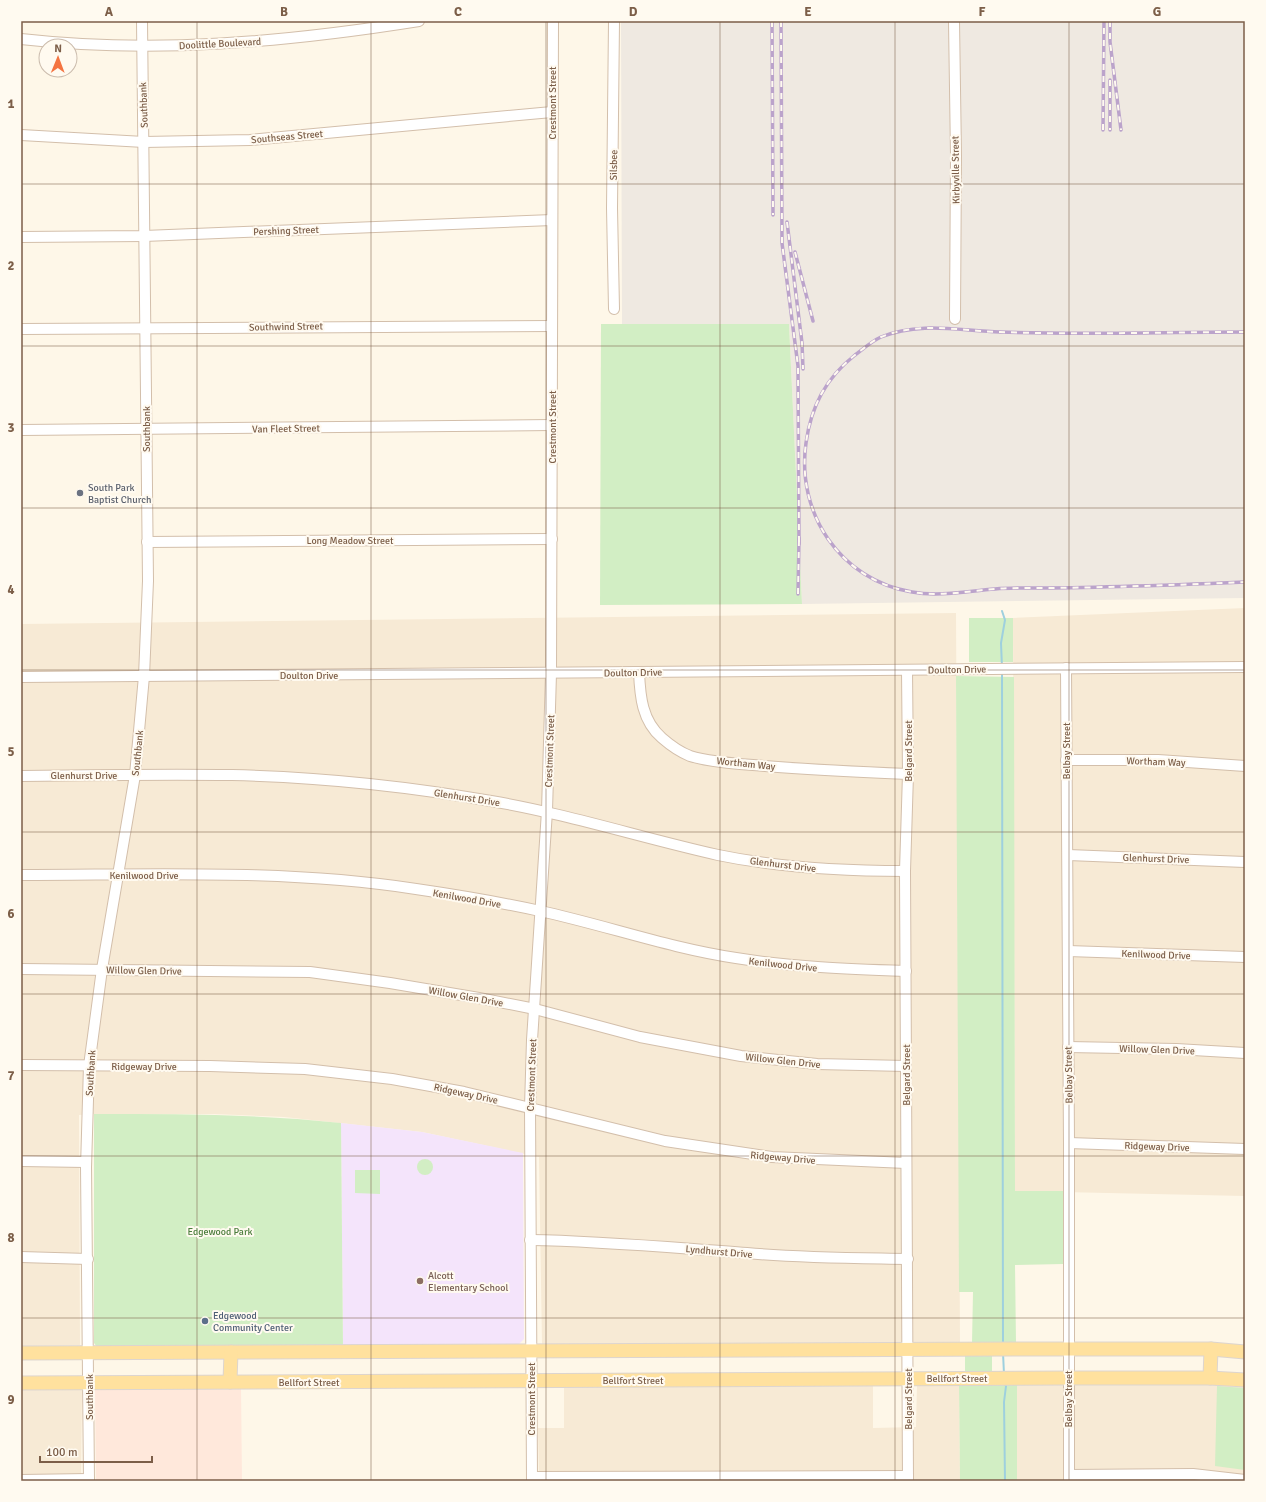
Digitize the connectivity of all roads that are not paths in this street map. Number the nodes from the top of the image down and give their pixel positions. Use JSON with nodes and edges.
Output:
{"nodes":[{"id":1,"x":142,"y":21,"type":"edge"},
{"id":2,"x":419,"y":21,"type":"edge"},
{"id":3,"x":553,"y":21,"type":"edge"},
{"id":4,"x":614,"y":21,"type":"edge"},
{"id":5,"x":954,"y":21,"type":"edge"},
{"id":6,"x":21,"y":39,"type":"edge"},
{"id":7,"x":141,"y":46,"type":"junction"},
{"id":8,"x":552,"y":112,"type":"junction"},
{"id":9,"x":21,"y":135,"type":"edge"},
{"id":10,"x":144,"y":142,"type":"junction"},
{"id":11,"x":552,"y":220,"type":"junction"},
{"id":12,"x":144,"y":236,"type":"junction"},
{"id":13,"x":21,"y":237,"type":"edge"},
{"id":14,"x":614,"y":309,"type":"dead end"},
{"id":15,"x":955,"y":319,"type":"dead end"},
{"id":16,"x":552,"y":326,"type":"junction"},
{"id":17,"x":145,"y":328,"type":"junction"},
{"id":18,"x":21,"y":329,"type":"edge"},
{"id":19,"x":551,"y":425,"type":"junction"},
{"id":20,"x":146,"y":429,"type":"junction"},
{"id":21,"x":21,"y":430,"type":"edge"},
{"id":22,"x":552,"y":539,"type":"junction"},
{"id":23,"x":147,"y":542,"type":"junction"},
{"id":24,"x":1245,"y":667,"type":"edge"},
{"id":25,"x":1066,"y":668,"type":"junction"},
{"id":26,"x":907,"y":670,"type":"junction"},
{"id":27,"x":639,"y":672,"type":"junction"},
{"id":28,"x":551,"y":673,"type":"junction"},
{"id":29,"x":144,"y":676,"type":"junction"},
{"id":30,"x":21,"y":677,"type":"edge"},
{"id":31,"x":1066,"y":760,"type":"junction"},
{"id":32,"x":1245,"y":766,"type":"edge"},
{"id":33,"x":908,"y":774,"type":"junction"},
{"id":34,"x":135,"y":775,"type":"junction"},
{"id":35,"x":21,"y":776,"type":"edge"},
{"id":36,"x":547,"y":811,"type":"junction"},
{"id":37,"x":1068,"y":855,"type":"junction"},
{"id":38,"x":1245,"y":862,"type":"edge"},
{"id":39,"x":906,"y":871,"type":"junction"},
{"id":40,"x":21,"y":875,"type":"edge"},
{"id":41,"x":118,"y":875,"type":"junction"},
{"id":42,"x":540,"y":911,"type":"junction"},
{"id":43,"x":1068,"y":952,"type":"junction"},
{"id":44,"x":1245,"y":956,"type":"edge"},
{"id":45,"x":21,"y":969,"type":"edge"},
{"id":46,"x":102,"y":970,"type":"junction"},
{"id":47,"x":906,"y":971,"type":"junction"},
{"id":48,"x":535,"y":1009,"type":"junction"},
{"id":49,"x":1068,"y":1047,"type":"junction"},
{"id":50,"x":1245,"y":1053,"type":"edge"},
{"id":51,"x":21,"y":1065,"type":"edge"},
{"id":52,"x":89,"y":1066,"type":"junction"},
{"id":53,"x":906,"y":1066,"type":"junction"},
{"id":54,"x":530,"y":1107,"type":"junction"},
{"id":55,"x":1069,"y":1143,"type":"junction"},
{"id":56,"x":1245,"y":1149,"type":"edge"},
{"id":57,"x":21,"y":1161,"type":"edge"},
{"id":58,"x":86,"y":1162,"type":"junction"},
{"id":59,"x":906,"y":1163,"type":"junction"},
{"id":60,"x":530,"y":1240,"type":"junction"},
{"id":61,"x":21,"y":1257,"type":"edge"},
{"id":62,"x":88,"y":1259,"type":"junction"},
{"id":63,"x":908,"y":1259,"type":"junction"},
{"id":64,"x":1211,"y":1349,"type":"junction"},
{"id":65,"x":907,"y":1350,"type":"junction"},
{"id":66,"x":1068,"y":1350,"type":"junction"},
{"id":67,"x":531,"y":1351,"type":"junction"},
{"id":68,"x":89,"y":1352,"type":"junction"},
{"id":69,"x":231,"y":1352,"type":"junction"},
{"id":70,"x":1245,"y":1352,"type":"edge"},
{"id":71,"x":21,"y":1353,"type":"edge"},
{"id":72,"x":908,"y":1378,"type":"junction"},
{"id":73,"x":1068,"y":1378,"type":"junction"},
{"id":74,"x":1210,"y":1378,"type":"junction"},
{"id":75,"x":532,"y":1380,"type":"junction"},
{"id":76,"x":1245,"y":1380,"type":"edge"},
{"id":77,"x":89,"y":1382,"type":"junction"},
{"id":78,"x":230,"y":1382,"type":"junction"},
{"id":79,"x":21,"y":1383,"type":"edge"},
{"id":80,"x":908,"y":1478,"type":"edge"},
{"id":81,"x":1069,"y":1478,"type":"edge"},
{"id":82,"x":532,"y":1479,"type":"edge"},
{"id":83,"x":21,"y":1480,"type":"edge"},
{"id":84,"x":89,"y":1480,"type":"edge"},
{"id":85,"x":1245,"y":1480,"type":"edge"}],
"edges":[{"from":1,"to":7,"type":"street","name":"Southbank"},
{"from":2,"to":7,"type":"street","name":"Doolittle Boulevard"},
{"from":3,"to":8,"type":"street","name":"Crestmont Street"},
{"from":4,"to":14,"type":"street","name":"Silsbee"},
{"from":5,"to":15,"type":"street","name":"Kirbyville Street"},
{"from":6,"to":7,"type":"street","name":"Doolittle Boulevard"},
{"from":7,"to":10,"type":"street","name":"Southbank"},
{"from":8,"to":10,"type":"street","name":"Southseas Street"},
{"from":8,"to":11,"type":"street","name":"Crestmont Street"},
{"from":9,"to":10,"type":"street","name":"Southseas Street"},
{"from":10,"to":12,"type":"street","name":"Southbank"},
{"from":11,"to":12,"type":"street","name":"Pershing Street"},
{"from":11,"to":16,"type":"street","name":"Crestmont Street"},
{"from":12,"to":13,"type":"street","name":"Pershing Street"},
{"from":12,"to":17,"type":"street","name":"Southbank"},
{"from":16,"to":17,"type":"street","name":"Southwind Street"},
{"from":16,"to":19,"type":"street","name":"Crestmont Street"},
{"from":17,"to":18,"type":"street","name":"Southwind Street"},
{"from":17,"to":20,"type":"street","name":"Southbank"},
{"from":19,"to":20,"type":"street","name":"Van Fleet Street"},
{"from":19,"to":22,"type":"street","name":"Crestmont Street"},
{"from":20,"to":21,"type":"street","name":"Van Fleet Street"},
{"from":20,"to":23,"type":"street","name":"Southbank"},
{"from":22,"to":23,"type":"street","name":"Long Meadow Street"},
{"from":22,"to":28,"type":"street","name":"Crestmont Street"},
{"from":23,"to":29,"type":"street","name":"Southbank"},
{"from":24,"to":25,"type":"street","name":"Doulton Drive"},
{"from":25,"to":26,"type":"street","name":"Doulton Drive"},
{"from":25,"to":31,"type":"street","name":"Belbay Street"},
{"from":26,"to":27,"type":"street","name":"Doulton Drive"},
{"from":26,"to":33,"type":"street","name":"Belgard Street"},
{"from":27,"to":28,"type":"street","name":"Doulton Drive"},
{"from":27,"to":33,"type":"street","name":"Wortham Way"},
{"from":28,"to":29,"type":"street","name":"Doulton Drive"},
{"from":28,"to":36,"type":"street","name":"Crestmont Street"},
{"from":29,"to":30,"type":"street","name":"Doulton Drive"},
{"from":29,"to":34,"type":"street","name":"Southbank"},
{"from":31,"to":32,"type":"street","name":"Wortham Way"},
{"from":31,"to":37,"type":"street","name":"Belbay Street"},
{"from":33,"to":39,"type":"street","name":"Belgard Street"},
{"from":34,"to":35,"type":"street","name":"Glenhurst Drive"},
{"from":34,"to":36,"type":"street","name":"Glenhurst Drive"},
{"from":34,"to":41,"type":"street","name":"Southbank"},
{"from":36,"to":39,"type":"street","name":"Glenhurst Drive"},
{"from":36,"to":42,"type":"street","name":"Crestmont Street"},
{"from":37,"to":38,"type":"street","name":"Glenhurst Drive"},
{"from":37,"to":43,"type":"street","name":"Belbay Street"},
{"from":39,"to":47,"type":"street","name":"Belgard Street"},
{"from":40,"to":41,"type":"street","name":"Kenilwood Drive"},
{"from":41,"to":42,"type":"street","name":"Kenilwood Drive"},
{"from":41,"to":46,"type":"street","name":"Southbank"},
{"from":42,"to":47,"type":"street","name":"Kenilwood Drive"},
{"from":42,"to":48,"type":"street","name":"Crestmont Street"},
{"from":43,"to":44,"type":"street","name":"Kenilwood Drive"},
{"from":43,"to":49,"type":"street","name":"Belbay Street"},
{"from":45,"to":46,"type":"street","name":"Willow Glen Drive"},
{"from":46,"to":48,"type":"street","name":"Willow Glen Drive"},
{"from":46,"to":52,"type":"street","name":"Southbank"},
{"from":47,"to":53,"type":"street","name":"Belgard Street"},
{"from":48,"to":53,"type":"street","name":"Willow Glen Drive"},
{"from":48,"to":54,"type":"street","name":"Crestmont Street"},
{"from":49,"to":50,"type":"street","name":"Willow Glen Drive"},
{"from":49,"to":55,"type":"street","name":"Belbay Street"},
{"from":51,"to":52,"type":"street","name":"Ridgeway Drive"},
{"from":52,"to":54,"type":"street","name":"Ridgeway Drive"},
{"from":52,"to":58,"type":"street","name":"Southbank"},
{"from":53,"to":59,"type":"street","name":"Belgard Street"},
{"from":54,"to":59,"type":"street","name":"Ridgeway Drive"},
{"from":54,"to":60,"type":"street","name":"Crestmont Street"},
{"from":55,"to":56,"type":"street","name":"Ridgeway Drive"},
{"from":55,"to":66,"type":"street","name":"Belbay Street"},
{"from":57,"to":58,"type":"street"},
{"from":58,"to":62,"type":"street","name":"Southbank"},
{"from":59,"to":63,"type":"street","name":"Belgard Street"},
{"from":60,"to":63,"type":"street","name":"Lyndhurst Drive"},
{"from":60,"to":67,"type":"street","name":"Crestmont Street"},
{"from":61,"to":62,"type":"street"},
{"from":62,"to":68,"type":"street","name":"Southbank"},
{"from":63,"to":65,"type":"street","name":"Belgard Street"},
{"from":64,"to":66,"type":"main road"},
{"from":64,"to":70,"type":"main road"},
{"from":64,"to":74,"type":"main road"},
{"from":65,"to":66,"type":"main road"},
{"from":65,"to":67,"type":"main road"},
{"from":65,"to":72,"type":"street","name":"Belgard Street"},
{"from":66,"to":73,"type":"street","name":"Belbay Street"},
{"from":67,"to":69,"type":"main road"},
{"from":67,"to":75,"type":"street","name":"Crestmont Street"},
{"from":68,"to":69,"type":"main road"},
{"from":68,"to":71,"type":"main road"},
{"from":68,"to":77,"type":"street","name":"Southbank"},
{"from":69,"to":78,"type":"main road"},
{"from":72,"to":73,"type":"main road","name":"Bellfort Street"},
{"from":72,"to":75,"type":"main road","name":"Bellfort Street"},
{"from":72,"to":80,"type":"street","name":"Belgard Street"},
{"from":73,"to":74,"type":"main road","name":"Bellfort Street"},
{"from":73,"to":81,"type":"street","name":"Belbay Street"},
{"from":74,"to":76,"type":"main road","name":"Bellfort Street"},
{"from":75,"to":78,"type":"main road","name":"Bellfort Street"},
{"from":75,"to":82,"type":"street","name":"Crestmont Street"},
{"from":77,"to":78,"type":"main road","name":"Bellfort Street"},
{"from":77,"to":79,"type":"main road","name":"Bellfort Street"},
{"from":77,"to":84,"type":"street","name":"Southbank"},
{"from":80,"to":82,"type":"street"},
{"from":81,"to":85,"type":"street"},
{"from":83,"to":84,"type":"street"}]}
